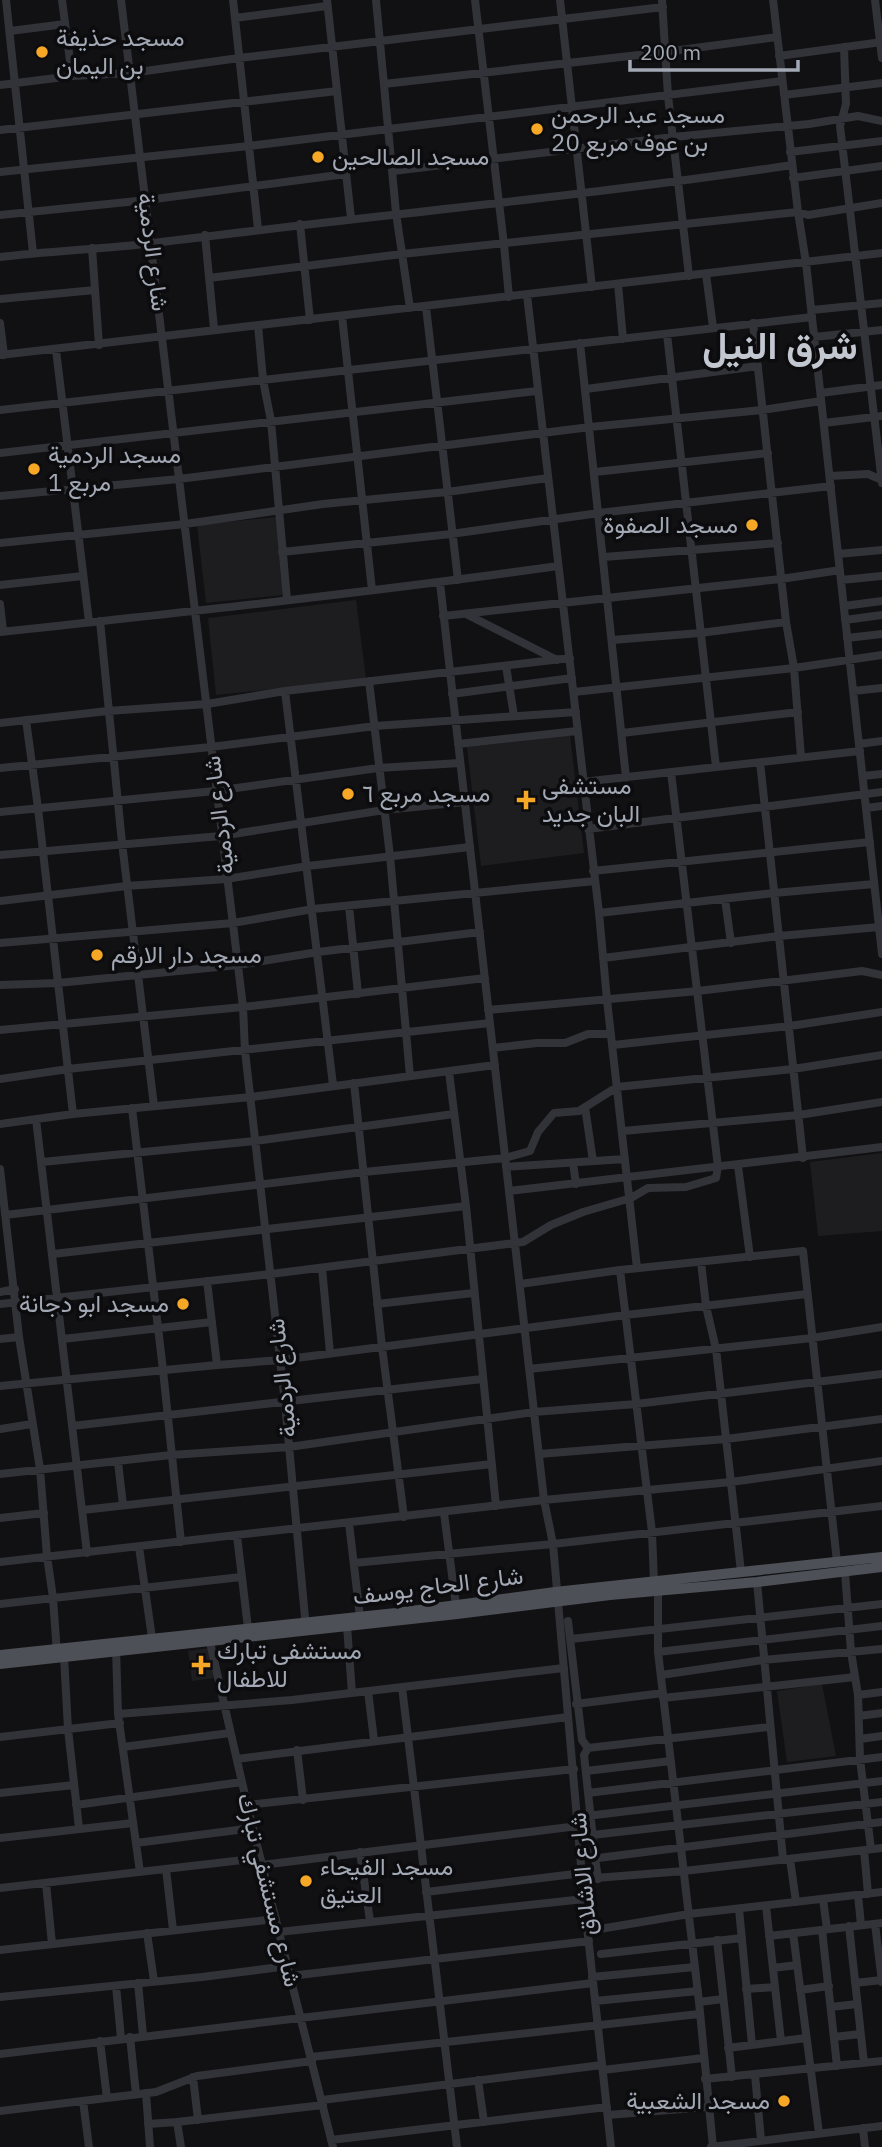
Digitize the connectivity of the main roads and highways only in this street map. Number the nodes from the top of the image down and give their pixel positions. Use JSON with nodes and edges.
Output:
{"nodes":[{"id":1,"x":882,"y":1557,"type":"edge"},
{"id":2,"x":882,"y":1567,"type":"edge"},
{"id":3,"x":656,"y":1586,"type":"junction"},
{"id":4,"x":556,"y":1597,"type":"junction"},
{"id":5,"x":306,"y":1627,"type":"junction"},
{"id":6,"x":208,"y":1636,"type":"junction"},
{"id":7,"x":116,"y":1646,"type":"junction"},
{"id":8,"x":0,"y":1655,"type":"edge"},
{"id":9,"x":59,"y":1655,"type":"junction"},
{"id":10,"x":0,"y":1664,"type":"edge"}],
"edges":[{"from":1,"to":3,"type":"main road","name":"شارع الحاج يوسف"},
{"from":2,"to":3,"type":"main road","name":"شارع الحاج يوسف"},
{"from":3,"to":4,"type":"main road","name":"شارع الحاج يوسف"},
{"from":4,"to":5,"type":"main road","name":"شارع الحاج يوسف"},
{"from":4,"to":5,"type":"main road","name":"شارع الحاج يوسف"},
{"from":5,"to":6,"type":"main road","name":"شارع الحاج يوسف"},
{"from":5,"to":6,"type":"main road","name":"شارع الحاج يوسف"},
{"from":6,"to":7,"type":"main road","name":"شارع الحاج يوسف"},
{"from":6,"to":7,"type":"main road","name":"شارع الحاج يوسف"},
{"from":7,"to":9,"type":"main road","name":"شارع الحاج يوسف"},
{"from":8,"to":9,"type":"main road","name":"شارع الحاج يوسف"},
{"from":9,"to":10,"type":"main road","name":"شارع الحاج يوسف"}]}
